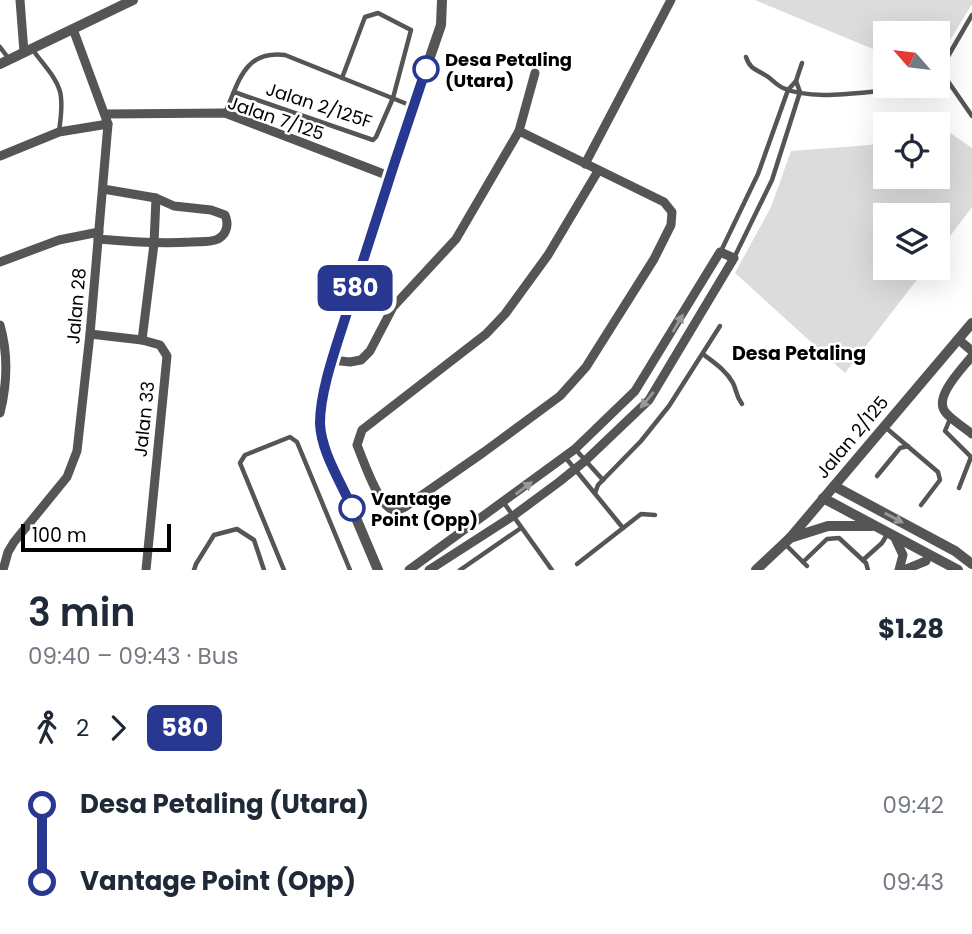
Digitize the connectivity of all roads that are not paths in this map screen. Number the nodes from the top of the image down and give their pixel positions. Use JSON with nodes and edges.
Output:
{"nodes":[{"id":1,"x":20,"y":0,"type":"edge"},
{"id":2,"x":133,"y":0,"type":"edge"},
{"id":3,"x":442,"y":0,"type":"edge"},
{"id":4,"x":671,"y":0,"type":"edge"},
{"id":5,"x":108,"y":5,"type":"edge"},
{"id":6,"x":972,"y":15,"type":"edge"},
{"id":7,"x":73,"y":29,"type":"junction"},
{"id":8,"x":0,"y":47,"type":"edge"},
{"id":9,"x":28,"y":50,"type":"junction"},
{"id":10,"x":746,"y":57,"type":"dead end"},
{"id":11,"x":5,"y":62,"type":"edge"},
{"id":12,"x":802,"y":63,"type":"dead end"},
{"id":13,"x":535,"y":74,"type":"dead end"},
{"id":14,"x":342,"y":78,"type":"junction"},
{"id":15,"x":796,"y":81,"type":"junction"},
{"id":16,"x":788,"y":90,"type":"junction"},
{"id":17,"x":873,"y":91,"type":"edge"},
{"id":18,"x":234,"y":92,"type":"junction"},
{"id":19,"x":800,"y":92,"type":"junction"},
{"id":20,"x":393,"y":98,"type":"junction"},
{"id":21,"x":413,"y":106,"type":"junction"},
{"id":22,"x":225,"y":113,"type":"junction"},
{"id":23,"x":972,"y":116,"type":"edge"},
{"id":24,"x":107,"y":119,"type":"junction"},
{"id":25,"x":519,"y":131,"type":"junction"},
{"id":26,"x":59,"y":132,"type":"junction"},
{"id":27,"x":0,"y":156,"type":"edge"},
{"id":28,"x":585,"y":164,"type":"junction"},
{"id":29,"x":598,"y":171,"type":"junction"},
{"id":30,"x":389,"y":176,"type":"junction"},
{"id":31,"x":103,"y":189,"type":"junction"},
{"id":32,"x":156,"y":198,"type":"junction"},
{"id":33,"x":98,"y":235,"type":"junction"},
{"id":34,"x":153,"y":244,"type":"junction"},
{"id":35,"x":720,"y":252,"type":"junction"},
{"id":36,"x":734,"y":258,"type":"junction"},
{"id":37,"x":0,"y":262,"type":"edge"},
{"id":38,"x":972,"y":323,"type":"edge"},
{"id":39,"x":0,"y":325,"type":"edge"},
{"id":40,"x":720,"y":326,"type":"dead end"},
{"id":41,"x":90,"y":334,"type":"junction"},
{"id":42,"x":958,"y":339,"type":"junction"},
{"id":43,"x":142,"y":340,"type":"junction"},
{"id":44,"x":972,"y":351,"type":"edge"},
{"id":45,"x":703,"y":354,"type":"junction"},
{"id":46,"x":972,"y":356,"type":"edge"},
{"id":47,"x":332,"y":360,"type":"junction"},
{"id":48,"x":742,"y":404,"type":"dead end"},
{"id":49,"x":0,"y":413,"type":"edge"},
{"id":50,"x":951,"y":417,"type":"junction"},
{"id":51,"x":884,"y":427,"type":"junction"},
{"id":52,"x":972,"y":434,"type":"edge"},
{"id":53,"x":908,"y":446,"type":"junction"},
{"id":54,"x":575,"y":449,"type":"junction"},
{"id":55,"x":565,"y":457,"type":"junction"},
{"id":56,"x":585,"y":461,"type":"junction"},
{"id":57,"x":575,"y":470,"type":"junction"},
{"id":58,"x":877,"y":475,"type":"dead end"},
{"id":59,"x":603,"y":480,"type":"junction"},
{"id":60,"x":834,"y":486,"type":"junction"},
{"id":61,"x":958,"y":488,"type":"dead end"},
{"id":62,"x":595,"y":493,"type":"junction"},
{"id":63,"x":823,"y":498,"type":"junction"},
{"id":64,"x":503,"y":503,"type":"junction"},
{"id":65,"x":921,"y":505,"type":"dead end"},
{"id":66,"x":655,"y":515,"type":"dead end"},
{"id":67,"x":513,"y":516,"type":"junction"},
{"id":68,"x":876,"y":526,"type":"junction"},
{"id":69,"x":521,"y":528,"type":"junction"},
{"id":70,"x":623,"y":528,"type":"junction"},
{"id":71,"x":891,"y":533,"type":"junction"},
{"id":72,"x":787,"y":540,"type":"junction"},
{"id":73,"x":863,"y":560,"type":"junction"},
{"id":74,"x":926,"y":561,"type":"dead end"},
{"id":75,"x":577,"y":564,"type":"dead end"},
{"id":76,"x":972,"y":564,"type":"edge"},
{"id":77,"x":377,"y":567,"type":"edge"},
{"id":78,"x":3,"y":570,"type":"edge"},
{"id":79,"x":146,"y":570,"type":"edge"},
{"id":80,"x":194,"y":570,"type":"edge"},
{"id":81,"x":264,"y":570,"type":"edge"},
{"id":82,"x":284,"y":570,"type":"edge"},
{"id":83,"x":351,"y":570,"type":"edge"},
{"id":84,"x":386,"y":570,"type":"edge"},
{"id":85,"x":409,"y":570,"type":"edge"},
{"id":86,"x":429,"y":570,"type":"edge"},
{"id":87,"x":460,"y":570,"type":"edge"},
{"id":88,"x":552,"y":570,"type":"edge"},
{"id":89,"x":756,"y":570,"type":"edge"},
{"id":90,"x":868,"y":570,"type":"edge"},
{"id":91,"x":904,"y":570,"type":"edge"},
{"id":92,"x":958,"y":570,"type":"edge"}],
"edges":[{"from":1,"to":9,"type":"street"},
{"from":2,"to":5,"type":"street"},
{"from":3,"to":21,"type":"street"},
{"from":4,"to":28,"type":"street"},
{"from":5,"to":7,"type":"street"},
{"from":6,"to":23,"type":"lane"},
{"from":7,"to":9,"type":"street"},
{"from":7,"to":24,"type":"street","name":"Jalan 28"},
{"from":8,"to":11,"type":"lane"},
{"from":9,"to":11,"type":"street"},
{"from":9,"to":26,"type":"lane"},
{"from":10,"to":16,"type":"lane"},
{"from":12,"to":15,"type":"lane"},
{"from":13,"to":25,"type":"street"},
{"from":14,"to":18,"type":"lane"},
{"from":14,"to":20,"type":"lane"},
{"from":14,"to":20,"type":"lane","name":"Jalan 2/125F"},
{"from":15,"to":16,"type":"lane"},
{"from":15,"to":19,"type":"lane"},
{"from":16,"to":19,"type":"lane"},
{"from":16,"to":35,"type":"lane"},
{"from":17,"to":19,"type":"lane"},
{"from":18,"to":20,"type":"lane","name":"Jalan 2/125F"},
{"from":18,"to":22,"type":"lane"},
{"from":19,"to":36,"type":"lane"},
{"from":20,"to":21,"type":"lane"},
{"from":21,"to":30,"type":"street"},
{"from":22,"to":24,"type":"street","name":"Jalan 7/125"},
{"from":22,"to":30,"type":"street","name":"Jalan 7/125"},
{"from":24,"to":26,"type":"street","name":"Jalan 7/125"},
{"from":24,"to":31,"type":"street","name":"Jalan 28"},
{"from":25,"to":28,"type":"street"},
{"from":25,"to":47,"type":"street"},
{"from":26,"to":27,"type":"street","name":"Jalan 7/125"},
{"from":28,"to":29,"type":"street"},
{"from":29,"to":29,"type":"street"},
{"from":30,"to":47,"type":"street"},
{"from":31,"to":32,"type":"street"},
{"from":31,"to":33,"type":"street","name":"Jalan 28"},
{"from":32,"to":34,"type":"street"},
{"from":32,"to":34,"type":"street"},
{"from":33,"to":34,"type":"street"},
{"from":33,"to":37,"type":"street"},
{"from":33,"to":41,"type":"street","name":"Jalan 28"},
{"from":34,"to":43,"type":"street"},
{"from":35,"to":36,"type":"street"},
{"from":54,"to":35,"type":"street","one_way":true},
{"from":36,"to":56,"type":"street","one_way":true},
{"from":38,"to":42,"type":"street","name":"Jalan 2/125"},
{"from":39,"to":49,"type":"street"},
{"from":40,"to":45,"type":"lane"},
{"from":41,"to":43,"type":"street"},
{"from":41,"to":78,"type":"street","name":"Jalan 28"},
{"from":42,"to":44,"type":"street"},
{"from":42,"to":51,"type":"street","name":"Jalan 2/125"},
{"from":43,"to":79,"type":"street","name":"Jalan 33"},
{"from":45,"to":48,"type":"lane"},
{"from":45,"to":59,"type":"lane"},
{"from":46,"to":50,"type":"street"},
{"from":47,"to":77,"type":"street"},
{"from":50,"to":52,"type":"street"},
{"from":50,"to":61,"type":"lane"},
{"from":51,"to":53,"type":"lane"},
{"from":51,"to":60,"type":"street","name":"Jalan 2/125"},
{"from":53,"to":58,"type":"lane"},
{"from":53,"to":65,"type":"lane"},
{"from":54,"to":55,"type":"street"},
{"from":54,"to":56,"type":"lane"},
{"from":55,"to":57,"type":"lane"},
{"from":64,"to":55,"type":"street","one_way":true},
{"from":56,"to":57,"type":"street"},
{"from":56,"to":59,"type":"lane"},
{"from":57,"to":62,"type":"lane"},
{"from":57,"to":67,"type":"street"},
{"from":59,"to":62,"type":"lane"},
{"from":60,"to":63,"type":"street","name":"Jalan 2/125"},
{"from":60,"to":76,"type":"street","one_way":true},
{"from":62,"to":70,"type":"lane"},
{"from":63,"to":68,"type":"street"},
{"from":63,"to":72,"type":"street","name":"Jalan 2/125"},
{"from":64,"to":67,"type":"lane"},
{"from":64,"to":85,"type":"street"},
{"from":66,"to":70,"type":"lane"},
{"from":67,"to":69,"type":"lane"},
{"from":67,"to":86,"type":"street"},
{"from":68,"to":71,"type":"street"},
{"from":68,"to":72,"type":"street"},
{"from":69,"to":87,"type":"lane"},
{"from":69,"to":88,"type":"lane"},
{"from":70,"to":75,"type":"lane"},
{"from":71,"to":73,"type":"lane"},
{"from":71,"to":91,"type":"street"},
{"from":71,"to":92,"type":"street"},
{"from":72,"to":73,"type":"lane"},
{"from":72,"to":89,"type":"street","name":"Jalan 2/125"},
{"from":73,"to":90,"type":"lane"},
{"from":74,"to":91,"type":"street"},
{"from":77,"to":84,"type":"street"},
{"from":80,"to":81,"type":"lane"},
{"from":82,"to":83,"type":"lane"}]}
